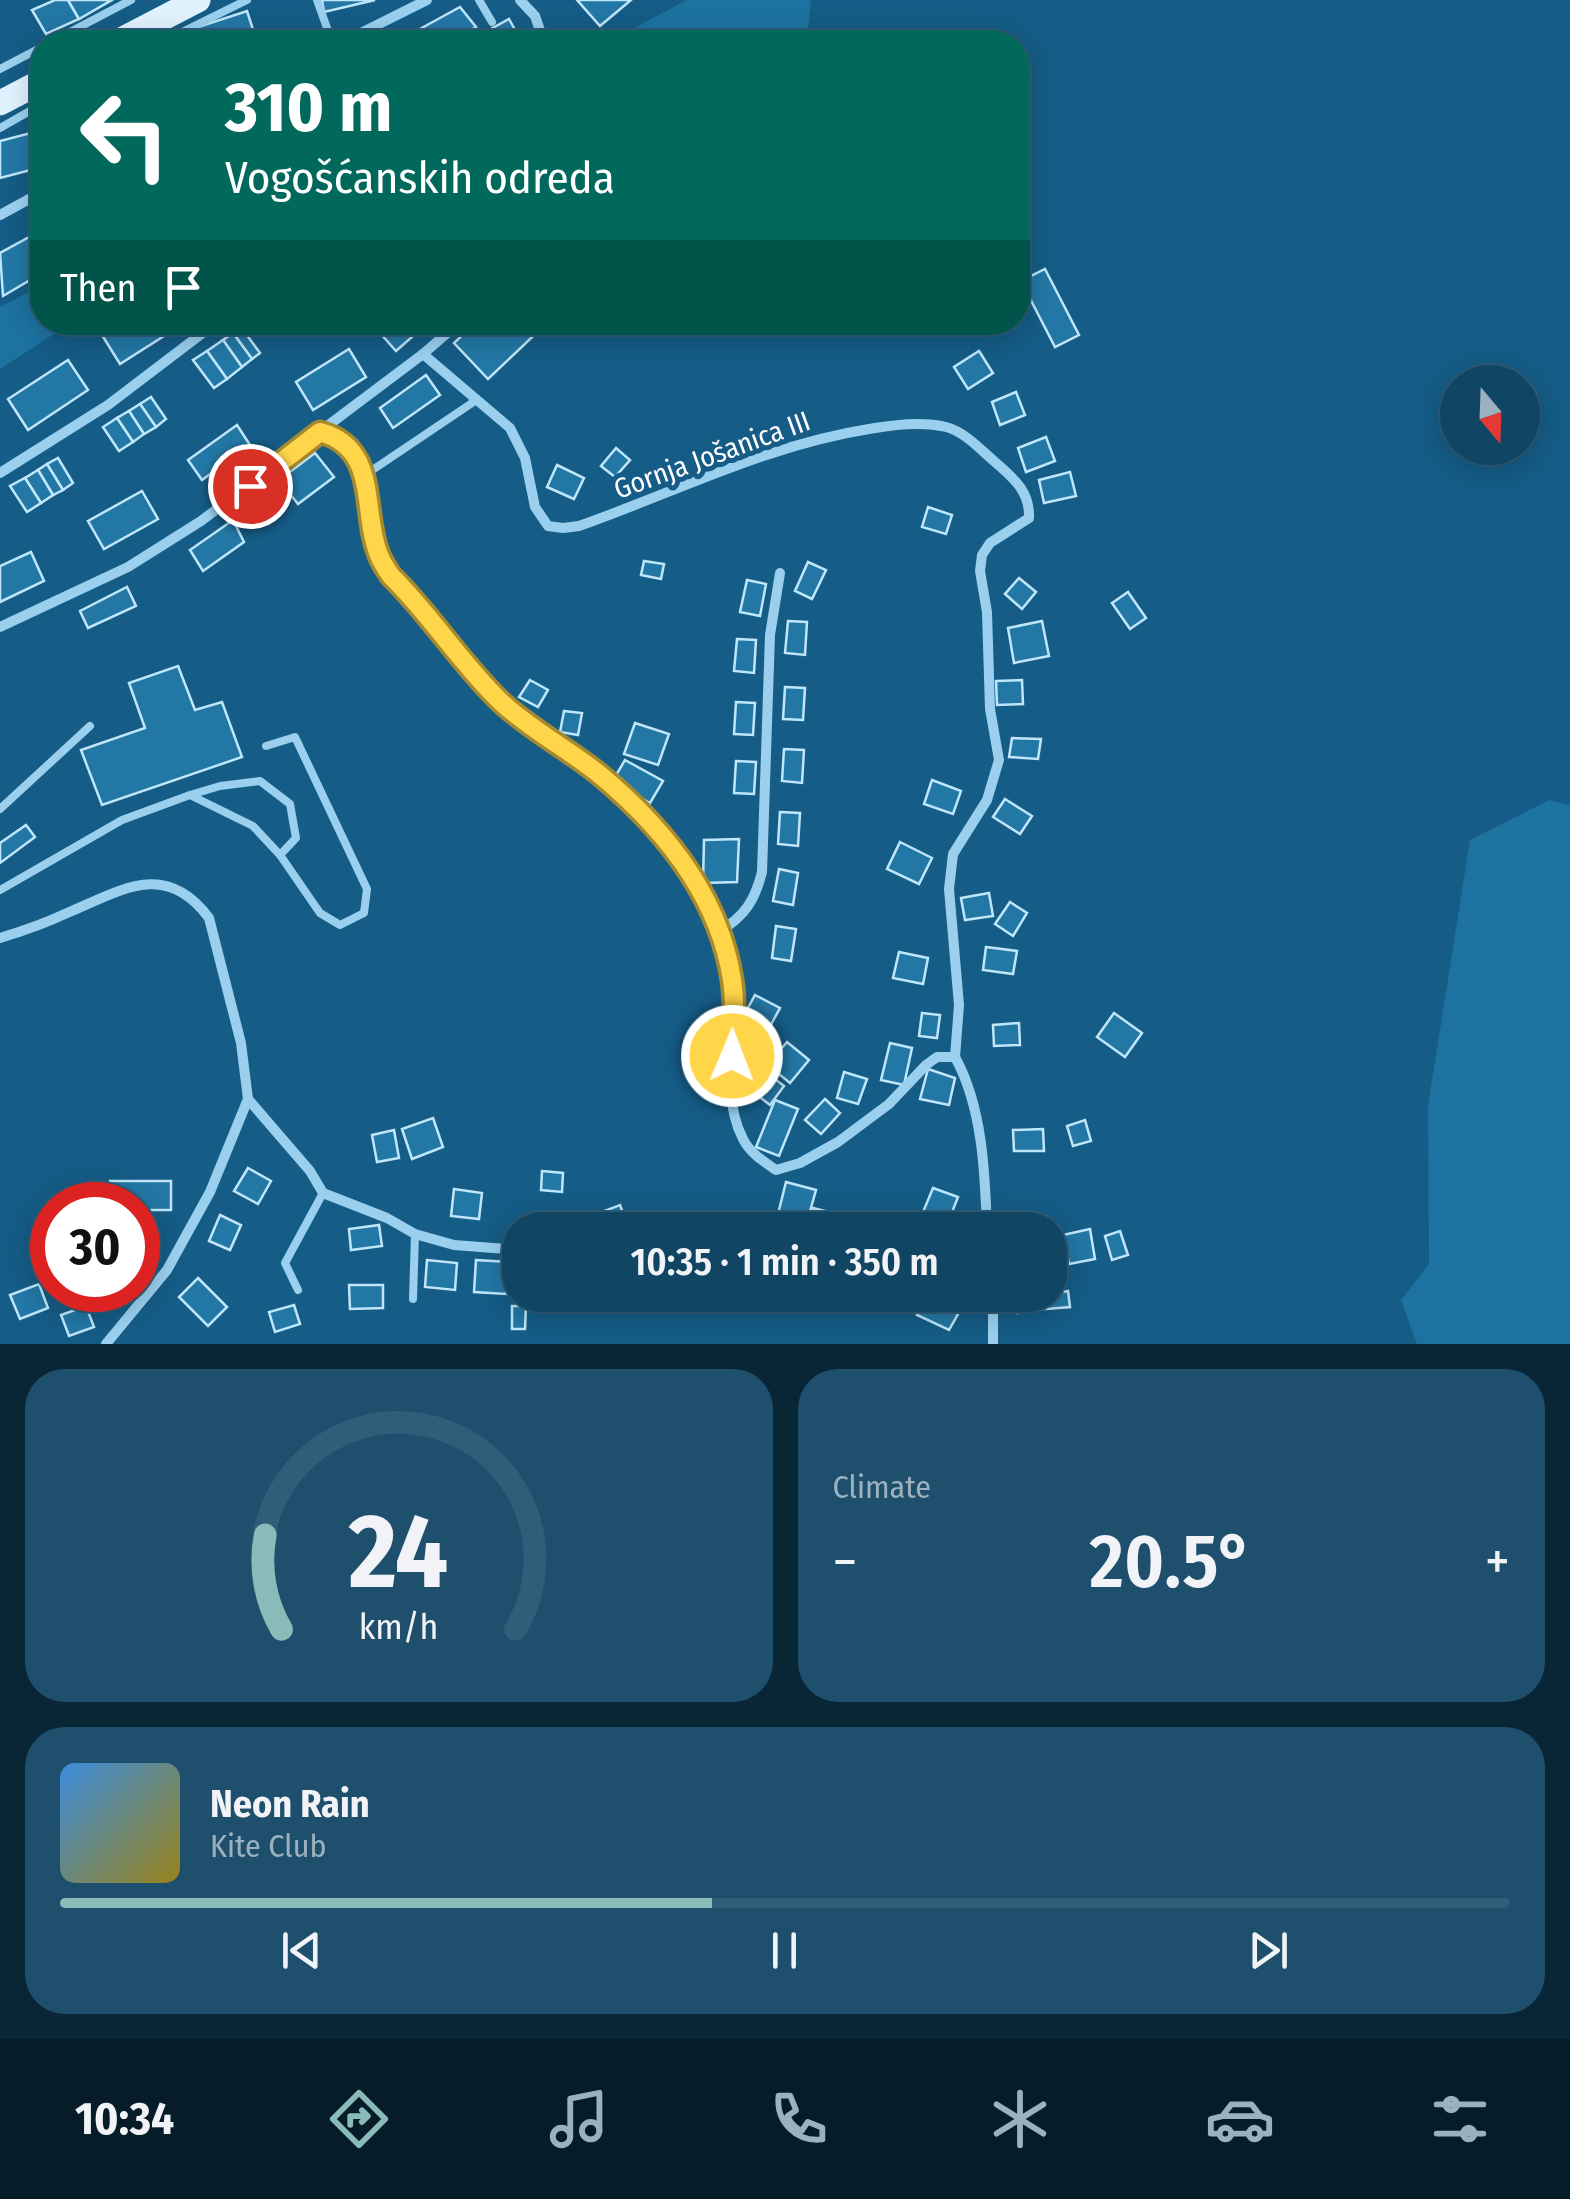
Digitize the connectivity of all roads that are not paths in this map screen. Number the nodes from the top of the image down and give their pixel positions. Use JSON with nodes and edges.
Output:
{"nodes":[{"id":1,"x":132,"y":0,"type":"edge"},
{"id":2,"x":198,"y":0,"type":"edge"},
{"id":3,"x":247,"y":0,"type":"edge"},
{"id":4,"x":317,"y":0,"type":"edge"},
{"id":5,"x":427,"y":0,"type":"edge"},
{"id":6,"x":479,"y":0,"type":"edge"},
{"id":7,"x":520,"y":0,"type":"edge"},
{"id":8,"x":492,"y":22,"type":"dead end"},
{"id":9,"x":74,"y":30,"type":"edge"},
{"id":10,"x":140,"y":30,"type":"edge"},
{"id":11,"x":186,"y":30,"type":"edge"},
{"id":12,"x":328,"y":30,"type":"edge"},
{"id":13,"x":368,"y":30,"type":"edge"},
{"id":14,"x":540,"y":30,"type":"edge"},
{"id":15,"x":30,"y":53,"type":"edge"},
{"id":16,"x":0,"y":69,"type":"edge"},
{"id":17,"x":30,"y":87,"type":"edge"},
{"id":18,"x":0,"y":103,"type":"edge"},
{"id":19,"x":30,"y":111,"type":"edge"},
{"id":20,"x":0,"y":128,"type":"edge"},
{"id":21,"x":30,"y":198,"type":"edge"},
{"id":22,"x":1,"y":213,"type":"edge"},
{"id":23,"x":200,"y":335,"type":"edge"},
{"id":24,"x":445,"y":335,"type":"edge"},
{"id":25,"x":423,"y":354,"type":"junction"},
{"id":26,"x":475,"y":400,"type":"junction"},
{"id":27,"x":320,"y":432,"type":"junction"},
{"id":28,"x":0,"y":474,"type":"edge"},
{"id":29,"x":365,"y":475,"type":"junction"},
{"id":30,"x":780,"y":573,"type":"dead end"},
{"id":31,"x":0,"y":627,"type":"edge"},
{"id":32,"x":90,"y":726,"type":"dead end"},
{"id":33,"x":266,"y":746,"type":"dead end"},
{"id":34,"x":190,"y":795,"type":"junction"},
{"id":35,"x":0,"y":809,"type":"edge"},
{"id":36,"x":280,"y":855,"type":"junction"},
{"id":37,"x":0,"y":890,"type":"edge"},
{"id":38,"x":720,"y":932,"type":"junction"},
{"id":39,"x":0,"y":938,"type":"edge"},
{"id":40,"x":955,"y":1057,"type":"junction"},
{"id":41,"x":248,"y":1099,"type":"junction"},
{"id":42,"x":323,"y":1194,"type":"junction"},
{"id":43,"x":987,"y":1212,"type":"edge"},
{"id":44,"x":415,"y":1234,"type":"junction"},
{"id":45,"x":502,"y":1249,"type":"edge"},
{"id":46,"x":298,"y":1290,"type":"dead end"},
{"id":47,"x":413,"y":1298,"type":"dead end"},
{"id":48,"x":993,"y":1312,"type":"edge"},
{"id":49,"x":106,"y":1344,"type":"edge"},
{"id":50,"x":993,"y":1344,"type":"edge"}],
"edges":[{"from":1,"to":9,"type":"lane"},
{"from":2,"to":10,"type":"main road"},
{"from":3,"to":11,"type":"lane"},
{"from":4,"to":12,"type":"lane"},
{"from":5,"to":13,"type":"street"},
{"from":6,"to":8,"type":"lane"},
{"from":7,"to":14,"type":"street"},
{"from":15,"to":16,"type":"lane"},
{"from":17,"to":18,"type":"main road"},
{"from":19,"to":20,"type":"lane"},
{"from":21,"to":22,"type":"street"},
{"from":23,"to":28,"type":"street"},
{"from":24,"to":25,"type":"street"},
{"from":25,"to":26,"type":"street","name":"Gornja Jošanica III"},
{"from":25,"to":27,"type":"street"},
{"from":26,"to":29,"type":"lane"},
{"from":26,"to":40,"type":"street","name":"Gornja Jošanica III"},
{"from":27,"to":29,"type":"street"},
{"from":27,"to":31,"type":"street"},
{"from":29,"to":38,"type":"street"},
{"from":30,"to":38,"type":"street"},
{"from":32,"to":35,"type":"lane"},
{"from":33,"to":36,"type":"lane"},
{"from":34,"to":36,"type":"lane"},
{"from":34,"to":36,"type":"lane"},
{"from":34,"to":37,"type":"lane"},
{"from":38,"to":40,"type":"street"},
{"from":39,"to":41,"type":"street"},
{"from":40,"to":43,"type":"street","name":"Gornja Jošanica III"},
{"from":41,"to":42,"type":"street"},
{"from":41,"to":49,"type":"street"},
{"from":42,"to":44,"type":"street"},
{"from":42,"to":46,"type":"lane"},
{"from":44,"to":45,"type":"street"},
{"from":44,"to":47,"type":"lane"},
{"from":48,"to":50,"type":"street"}]}
